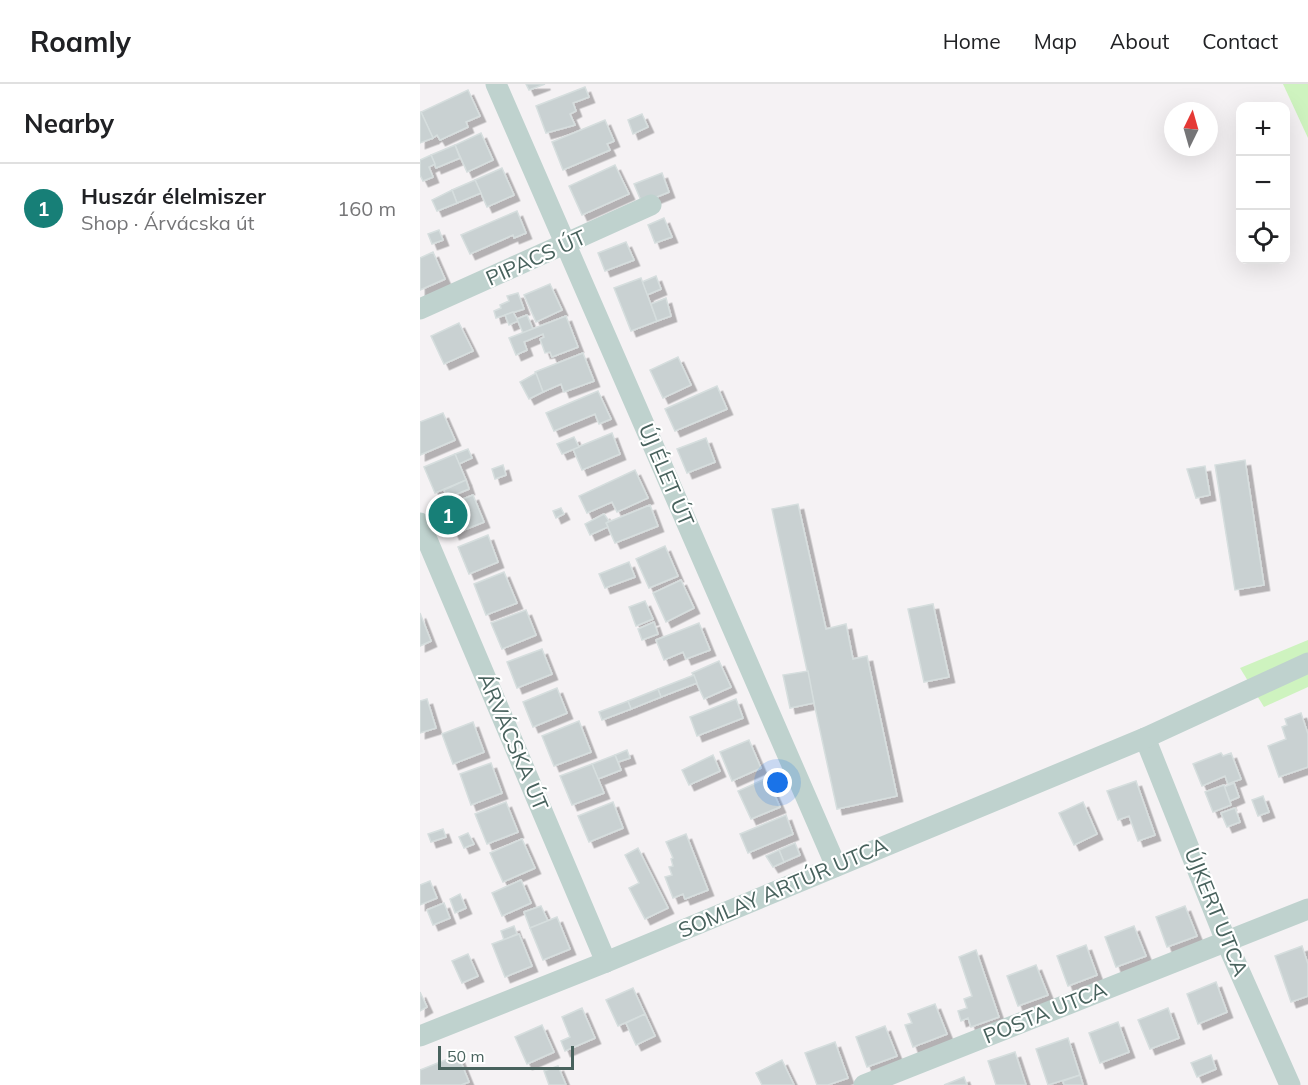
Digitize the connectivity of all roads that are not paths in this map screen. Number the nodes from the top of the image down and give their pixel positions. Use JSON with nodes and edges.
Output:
{"nodes":[{"id":1,"x":496,"y":84,"type":"edge"},
{"id":2,"x":651,"y":205,"type":"dead end"},
{"id":3,"x":566,"y":244,"type":"junction"},
{"id":4,"x":420,"y":309,"type":"edge"},
{"id":5,"x":420,"y":523,"type":"edge"},
{"id":6,"x":1308,"y":663,"type":"edge"},
{"id":7,"x":1145,"y":738,"type":"junction"},
{"id":8,"x":836,"y":866,"type":"junction"},
{"id":9,"x":1308,"y":909,"type":"edge"},
{"id":10,"x":1226,"y":941,"type":"junction"},
{"id":11,"x":606,"y":962,"type":"junction"},
{"id":12,"x":420,"y":1036,"type":"edge"},
{"id":13,"x":864,"y":1085,"type":"edge"},
{"id":14,"x":1290,"y":1085,"type":"edge"}],
"edges":[{"from":1,"to":3,"type":"street","name":"ÚJ ÉLET ÚT"},
{"from":2,"to":3,"type":"street","name":"PIPACS ÚT"},
{"from":3,"to":4,"type":"street","name":"PIPACS ÚT"},
{"from":3,"to":8,"type":"street","name":"ÚJ ÉLET ÚT"},
{"from":5,"to":11,"type":"street","name":"ÁRVÁCSKA ÚT"},
{"from":6,"to":7,"type":"street","name":"SOMLAY ARTÚR UTCA"},
{"from":7,"to":8,"type":"street","name":"SOMLAY ARTÚR UTCA"},
{"from":7,"to":10,"type":"street","name":"ÚJKERT UTCA"},
{"from":8,"to":11,"type":"street","name":"SOMLAY ARTÚR UTCA"},
{"from":9,"to":10,"type":"street","name":"POSTA UTCA"},
{"from":10,"to":13,"type":"street","name":"POSTA UTCA"},
{"from":10,"to":14,"type":"street","name":"ÚJKERT UTCA"},
{"from":11,"to":12,"type":"street","name":"SOMLAY ARTÚR UTCA"}]}
